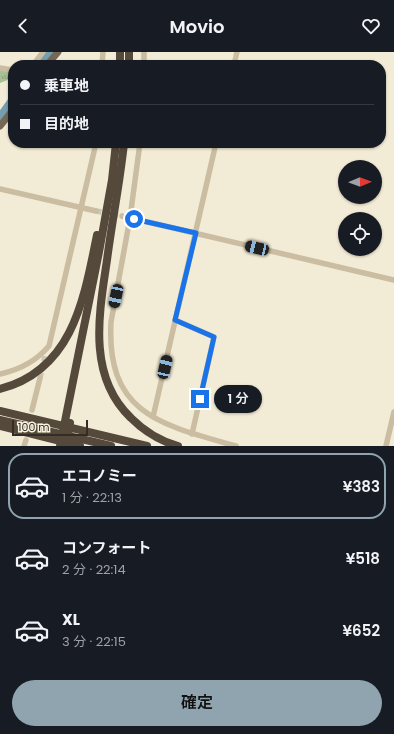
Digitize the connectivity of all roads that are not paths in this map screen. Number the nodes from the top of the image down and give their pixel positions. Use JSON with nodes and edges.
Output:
{"nodes":[{"id":1,"x":43,"y":52,"type":"edge"},
{"id":2,"x":58,"y":52,"type":"edge"},
{"id":3,"x":37,"y":60,"type":"edge"},
{"id":4,"x":51,"y":60,"type":"edge"},
{"id":5,"x":8,"y":116,"type":"edge"},
{"id":6,"x":0,"y":126,"type":"edge"},
{"id":7,"x":95,"y":148,"type":"edge"},
{"id":8,"x":115,"y":148,"type":"edge"},
{"id":9,"x":123,"y":148,"type":"edge"},
{"id":10,"x":139,"y":148,"type":"edge"},
{"id":11,"x":215,"y":148,"type":"edge"},
{"id":12,"x":113,"y":162,"type":"junction"},
{"id":13,"x":0,"y":189,"type":"edge"},
{"id":14,"x":82,"y":208,"type":"junction"},
{"id":15,"x":96,"y":211,"type":"tunnel mouth"},
{"id":16,"x":114,"y":212,"type":"junction"},
{"id":17,"x":122,"y":216,"type":"tunnel mouth"},
{"id":18,"x":130,"y":218,"type":"junction"},
{"id":19,"x":196,"y":233,"type":"junction"},
{"id":20,"x":394,"y":280,"type":"edge"},
{"id":21,"x":175,"y":320,"type":"junction"},
{"id":22,"x":46,"y":349,"type":"junction"},
{"id":23,"x":45,"y":356,"type":"tunnel mouth"},
{"id":24,"x":0,"y":374,"type":"edge"},
{"id":25,"x":40,"y":378,"type":"tunnel mouth"},
{"id":26,"x":0,"y":389,"type":"edge"},
{"id":27,"x":32,"y":410,"type":"dead end"},
{"id":28,"x":0,"y":411,"type":"edge"},
{"id":29,"x":394,"y":412,"type":"edge"},
{"id":30,"x":153,"y":417,"type":"junction"},
{"id":31,"x":0,"y":420,"type":"edge"},
{"id":32,"x":0,"y":426,"type":"edge"},
{"id":33,"x":46,"y":434,"type":"junction"},
{"id":34,"x":192,"y":434,"type":"junction"},
{"id":35,"x":81,"y":443,"type":"edge"},
{"id":36,"x":60,"y":446,"type":"edge"},
{"id":37,"x":66,"y":446,"type":"edge"},
{"id":38,"x":111,"y":446,"type":"edge"},
{"id":39,"x":147,"y":446,"type":"edge"},
{"id":40,"x":178,"y":446,"type":"edge"},
{"id":41,"x":236,"y":446,"type":"edge"},
{"id":42,"x":386,"y":446,"type":"edge"}],
"edges":[{"from":1,"to":3,"type":"street"},
{"from":2,"to":4,"type":"main road"},
{"from":5,"to":6,"type":"main road"},
{"from":7,"to":14,"type":"street"},
{"from":8,"to":12,"type":"highway"},
{"from":9,"to":16,"type":"highway"},
{"from":10,"to":18,"type":"street"},
{"from":11,"to":19,"type":"street"},
{"from":12,"to":26,"type":"highway"},
{"from":12,"to":36,"type":"highway"},
{"from":13,"to":14,"type":"street"},
{"from":14,"to":15,"type":"street"},
{"from":14,"to":22,"type":"street"},
{"from":16,"to":37,"type":"highway"},
{"from":16,"to":40,"type":"highway"},
{"from":17,"to":18,"type":"street"},
{"from":18,"to":19,"type":"street"},
{"from":18,"to":30,"type":"street"},
{"from":19,"to":20,"type":"street"},
{"from":19,"to":21,"type":"street"},
{"from":21,"to":30,"type":"street"},
{"from":21,"to":34,"type":"street"},
{"from":22,"to":23,"type":"street"},
{"from":22,"to":24,"type":"street"},
{"from":25,"to":27,"type":"street"},
{"from":28,"to":39,"type":"highway"},
{"from":29,"to":42,"type":"street"},
{"from":30,"to":34,"type":"street"},
{"from":31,"to":33,"type":"highway"},
{"from":32,"to":33,"type":"highway"},
{"from":33,"to":35,"type":"highway"},
{"from":34,"to":41,"type":"street"},
{"from":35,"to":38,"type":"highway"}]}
